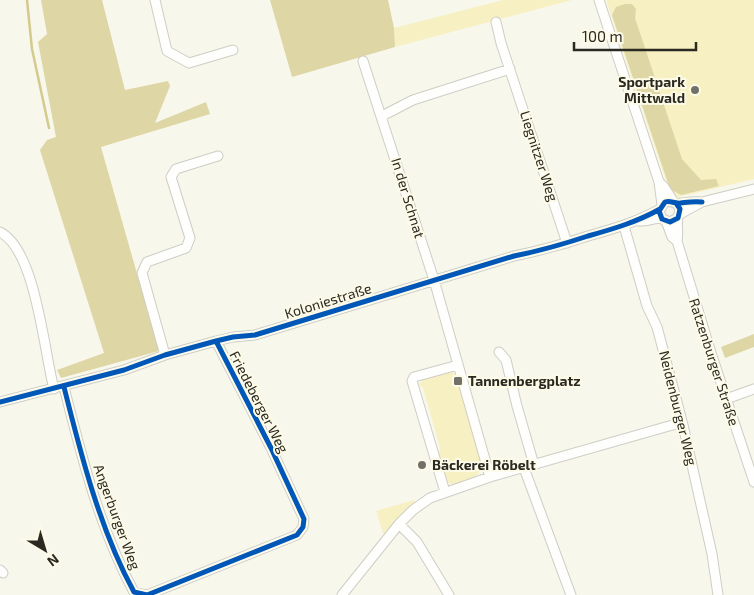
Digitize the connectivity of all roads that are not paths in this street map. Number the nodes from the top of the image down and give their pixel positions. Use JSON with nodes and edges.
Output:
{"nodes":[{"id":1,"x":155,"y":0,"type":"edge"},
{"id":2,"x":599,"y":0,"type":"edge"},
{"id":3,"x":496,"y":22,"type":"dead end"},
{"id":4,"x":233,"y":50,"type":"dead end"},
{"id":5,"x":363,"y":61,"type":"dead end"},
{"id":6,"x":510,"y":69,"type":"junction"},
{"id":7,"x":382,"y":116,"type":"junction"},
{"id":8,"x":218,"y":156,"type":"dead end"},
{"id":9,"x":658,"y":182,"type":"junction"},
{"id":10,"x":754,"y":189,"type":"edge"},
{"id":11,"x":674,"y":202,"type":"junction"},
{"id":12,"x":702,"y":202,"type":"junction"},
{"id":13,"x":661,"y":207,"type":"junction"},
{"id":14,"x":679,"y":216,"type":"junction"},
{"id":15,"x":664,"y":220,"type":"junction"},
{"id":16,"x":639,"y":221,"type":"junction"},
{"id":17,"x":624,"y":226,"type":"junction"},
{"id":18,"x":0,"y":232,"type":"edge"},
{"id":19,"x":677,"y":241,"type":"junction"},
{"id":20,"x":567,"y":243,"type":"junction"},
{"id":21,"x":434,"y":280,"type":"junction"},
{"id":22,"x":216,"y":342,"type":"junction"},
{"id":23,"x":499,"y":352,"type":"dead end"},
{"id":24,"x":165,"y":355,"type":"junction"},
{"id":25,"x":458,"y":365,"type":"junction"},
{"id":26,"x":64,"y":387,"type":"junction"},
{"id":27,"x":54,"y":389,"type":"junction"},
{"id":28,"x":754,"y":389,"type":"edge"},
{"id":29,"x":726,"y":399,"type":"junction"},
{"id":30,"x":0,"y":402,"type":"edge"},
{"id":31,"x":684,"y":425,"type":"junction"},
{"id":32,"x":534,"y":465,"type":"junction"},
{"id":33,"x":524,"y":468,"type":"junction"},
{"id":34,"x":490,"y":477,"type":"junction"},
{"id":35,"x":754,"y":482,"type":"edge"},
{"id":36,"x":445,"y":492,"type":"junction"},
{"id":37,"x":399,"y":524,"type":"junction"},
{"id":38,"x":303,"y":528,"type":"joint"},
{"id":39,"x":342,"y":595,"type":"edge"},
{"id":40,"x":449,"y":595,"type":"edge"},
{"id":41,"x":571,"y":595,"type":"edge"},
{"id":42,"x":718,"y":595,"type":"edge"}],
"edges":[{"from":1,"to":4,"type":"street"},
{"from":2,"to":9,"type":"street"},
{"from":3,"to":6,"type":"street","name":"Liegnitzer Weg"},
{"from":5,"to":7,"type":"street","name":"In der Schnat"},
{"from":6,"to":7,"type":"street"},
{"from":6,"to":20,"type":"street","name":"Liegnitzer Weg"},
{"from":7,"to":21,"type":"street","name":"In der Schnat"},
{"from":8,"to":24,"type":"street"},
{"from":9,"to":11,"type":"street"},
{"from":9,"to":13,"type":"street"},
{"from":10,"to":12,"type":"street"},
{"from":11,"to":12,"type":"street"},
{"from":11,"to":13,"type":"street"},
{"from":11,"to":14,"type":"street"},
{"from":12,"to":14,"type":"street"},
{"from":13,"to":15,"type":"street"},
{"from":13,"to":16,"type":"street","name":"Koloniestraße"},
{"from":14,"to":15,"type":"street"},
{"from":14,"to":19,"type":"street","name":"Ratzenburger Straße"},
{"from":15,"to":16,"type":"street","name":"Koloniestraße"},
{"from":15,"to":19,"type":"street","name":"Ratzenburger Straße"},
{"from":16,"to":17,"type":"street","name":"Koloniestraße"},
{"from":17,"to":20,"type":"street","name":"Koloniestraße"},
{"from":17,"to":31,"type":"street","name":"Neidenburger Weg"},
{"from":18,"to":27,"type":"street"},
{"from":19,"to":29,"type":"street","name":"Ratzenburger Straße"},
{"from":20,"to":21,"type":"street","name":"Koloniestraße"},
{"from":21,"to":22,"type":"street","name":"Koloniestraße"},
{"from":21,"to":25,"type":"street"},
{"from":22,"to":24,"type":"street","name":"Koloniestraße"},
{"from":22,"to":38,"type":"street","name":"Friedeberger Weg"},
{"from":23,"to":32,"type":"street"},
{"from":24,"to":26,"type":"street","name":"Koloniestraße"},
{"from":25,"to":34,"type":"street"},
{"from":25,"to":36,"type":"street"},
{"from":26,"to":27,"type":"street","name":"Koloniestraße"},
{"from":26,"to":38,"type":"street","name":"Angerburger Weg"},
{"from":27,"to":30,"type":"street","name":"Koloniestraße"},
{"from":28,"to":29,"type":"street"},
{"from":29,"to":35,"type":"street","name":"Ratzenburger Straße"},
{"from":31,"to":32,"type":"street"},
{"from":31,"to":42,"type":"street","name":"Neidenburger Weg"},
{"from":32,"to":33,"type":"street"},
{"from":33,"to":34,"type":"street"},
{"from":33,"to":41,"type":"street"},
{"from":34,"to":36,"type":"street"},
{"from":36,"to":37,"type":"street"},
{"from":37,"to":39,"type":"street"},
{"from":37,"to":40,"type":"street"}]}
